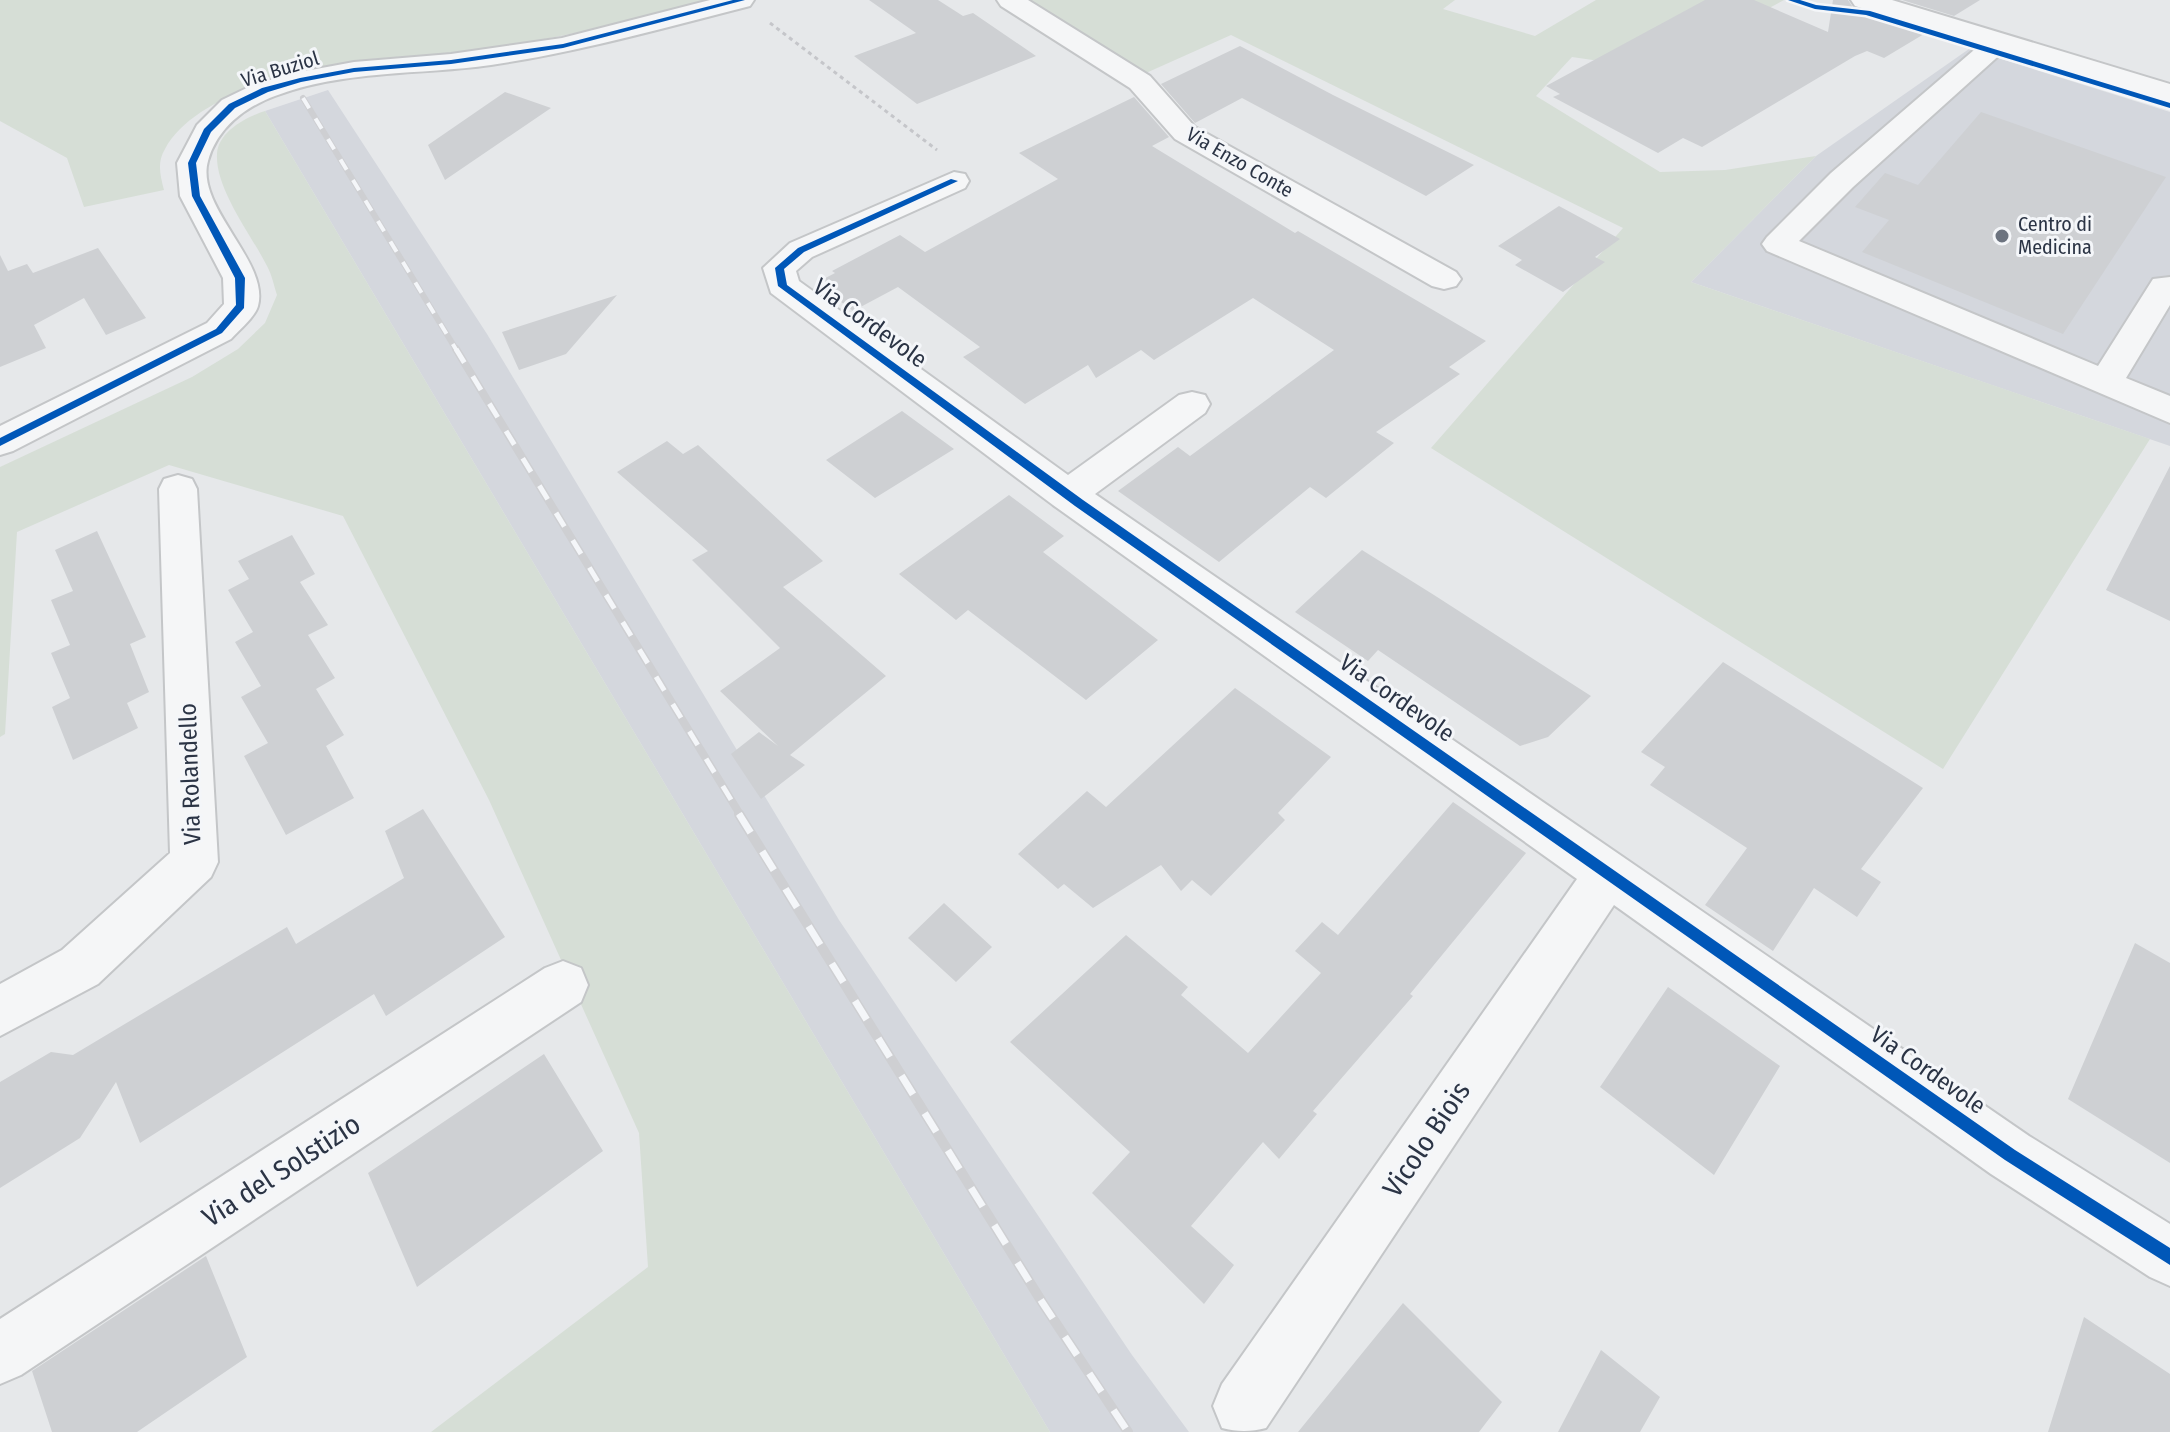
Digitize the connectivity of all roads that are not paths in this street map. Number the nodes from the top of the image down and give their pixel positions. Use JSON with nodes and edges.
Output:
{"nodes":[{"id":1,"x":741,"y":0,"type":"edge"},
{"id":2,"x":1010,"y":0,"type":"edge"},
{"id":3,"x":1864,"y":0,"type":"edge"},
{"id":4,"x":1998,"y":40,"type":"junction"},
{"id":5,"x":2170,"y":93,"type":"edge"},
{"id":6,"x":954,"y":181,"type":"road end"},
{"id":7,"x":1444,"y":279,"type":"dead end"},
{"id":8,"x":2170,"y":288,"type":"edge"},
{"id":9,"x":2105,"y":383,"type":"junction"},
{"id":10,"x":1192,"y":404,"type":"dead end"},
{"id":11,"x":2170,"y":410,"type":"edge"},
{"id":12,"x":0,"y":442,"type":"edge"},
{"id":13,"x":178,"y":489,"type":"dead end"},
{"id":14,"x":1067,"y":495,"type":"junction"},
{"id":15,"x":1609,"y":872,"type":"junction"},
{"id":16,"x":563,"y":985,"type":"dead end"},
{"id":17,"x":0,"y":1011,"type":"edge"},
{"id":18,"x":2170,"y":1257,"type":"edge"},
{"id":19,"x":0,"y":1354,"type":"edge"},
{"id":20,"x":1244,"y":1406,"type":"dead end"}],
"edges":[{"from":1,"to":12,"type":"street","name":"Via Buziol"},
{"from":2,"to":7,"type":"street","name":"Via Enzo Conte"},
{"from":3,"to":4,"type":"street"},
{"from":4,"to":5,"type":"street"},
{"from":4,"to":9,"type":"street"},
{"from":6,"to":14,"type":"street","name":"Via Cordevole"},
{"from":8,"to":9,"type":"street"},
{"from":9,"to":11,"type":"street"},
{"from":10,"to":14,"type":"street"},
{"from":13,"to":17,"type":"street","name":"Via Rolandello"},
{"from":14,"to":15,"type":"street","name":"Via Cordevole"},
{"from":15,"to":18,"type":"street","name":"Via Cordevole"},
{"from":15,"to":20,"type":"street","name":"Vicolo Biois"},
{"from":16,"to":19,"type":"street","name":"Via del Solstizio"}]}
